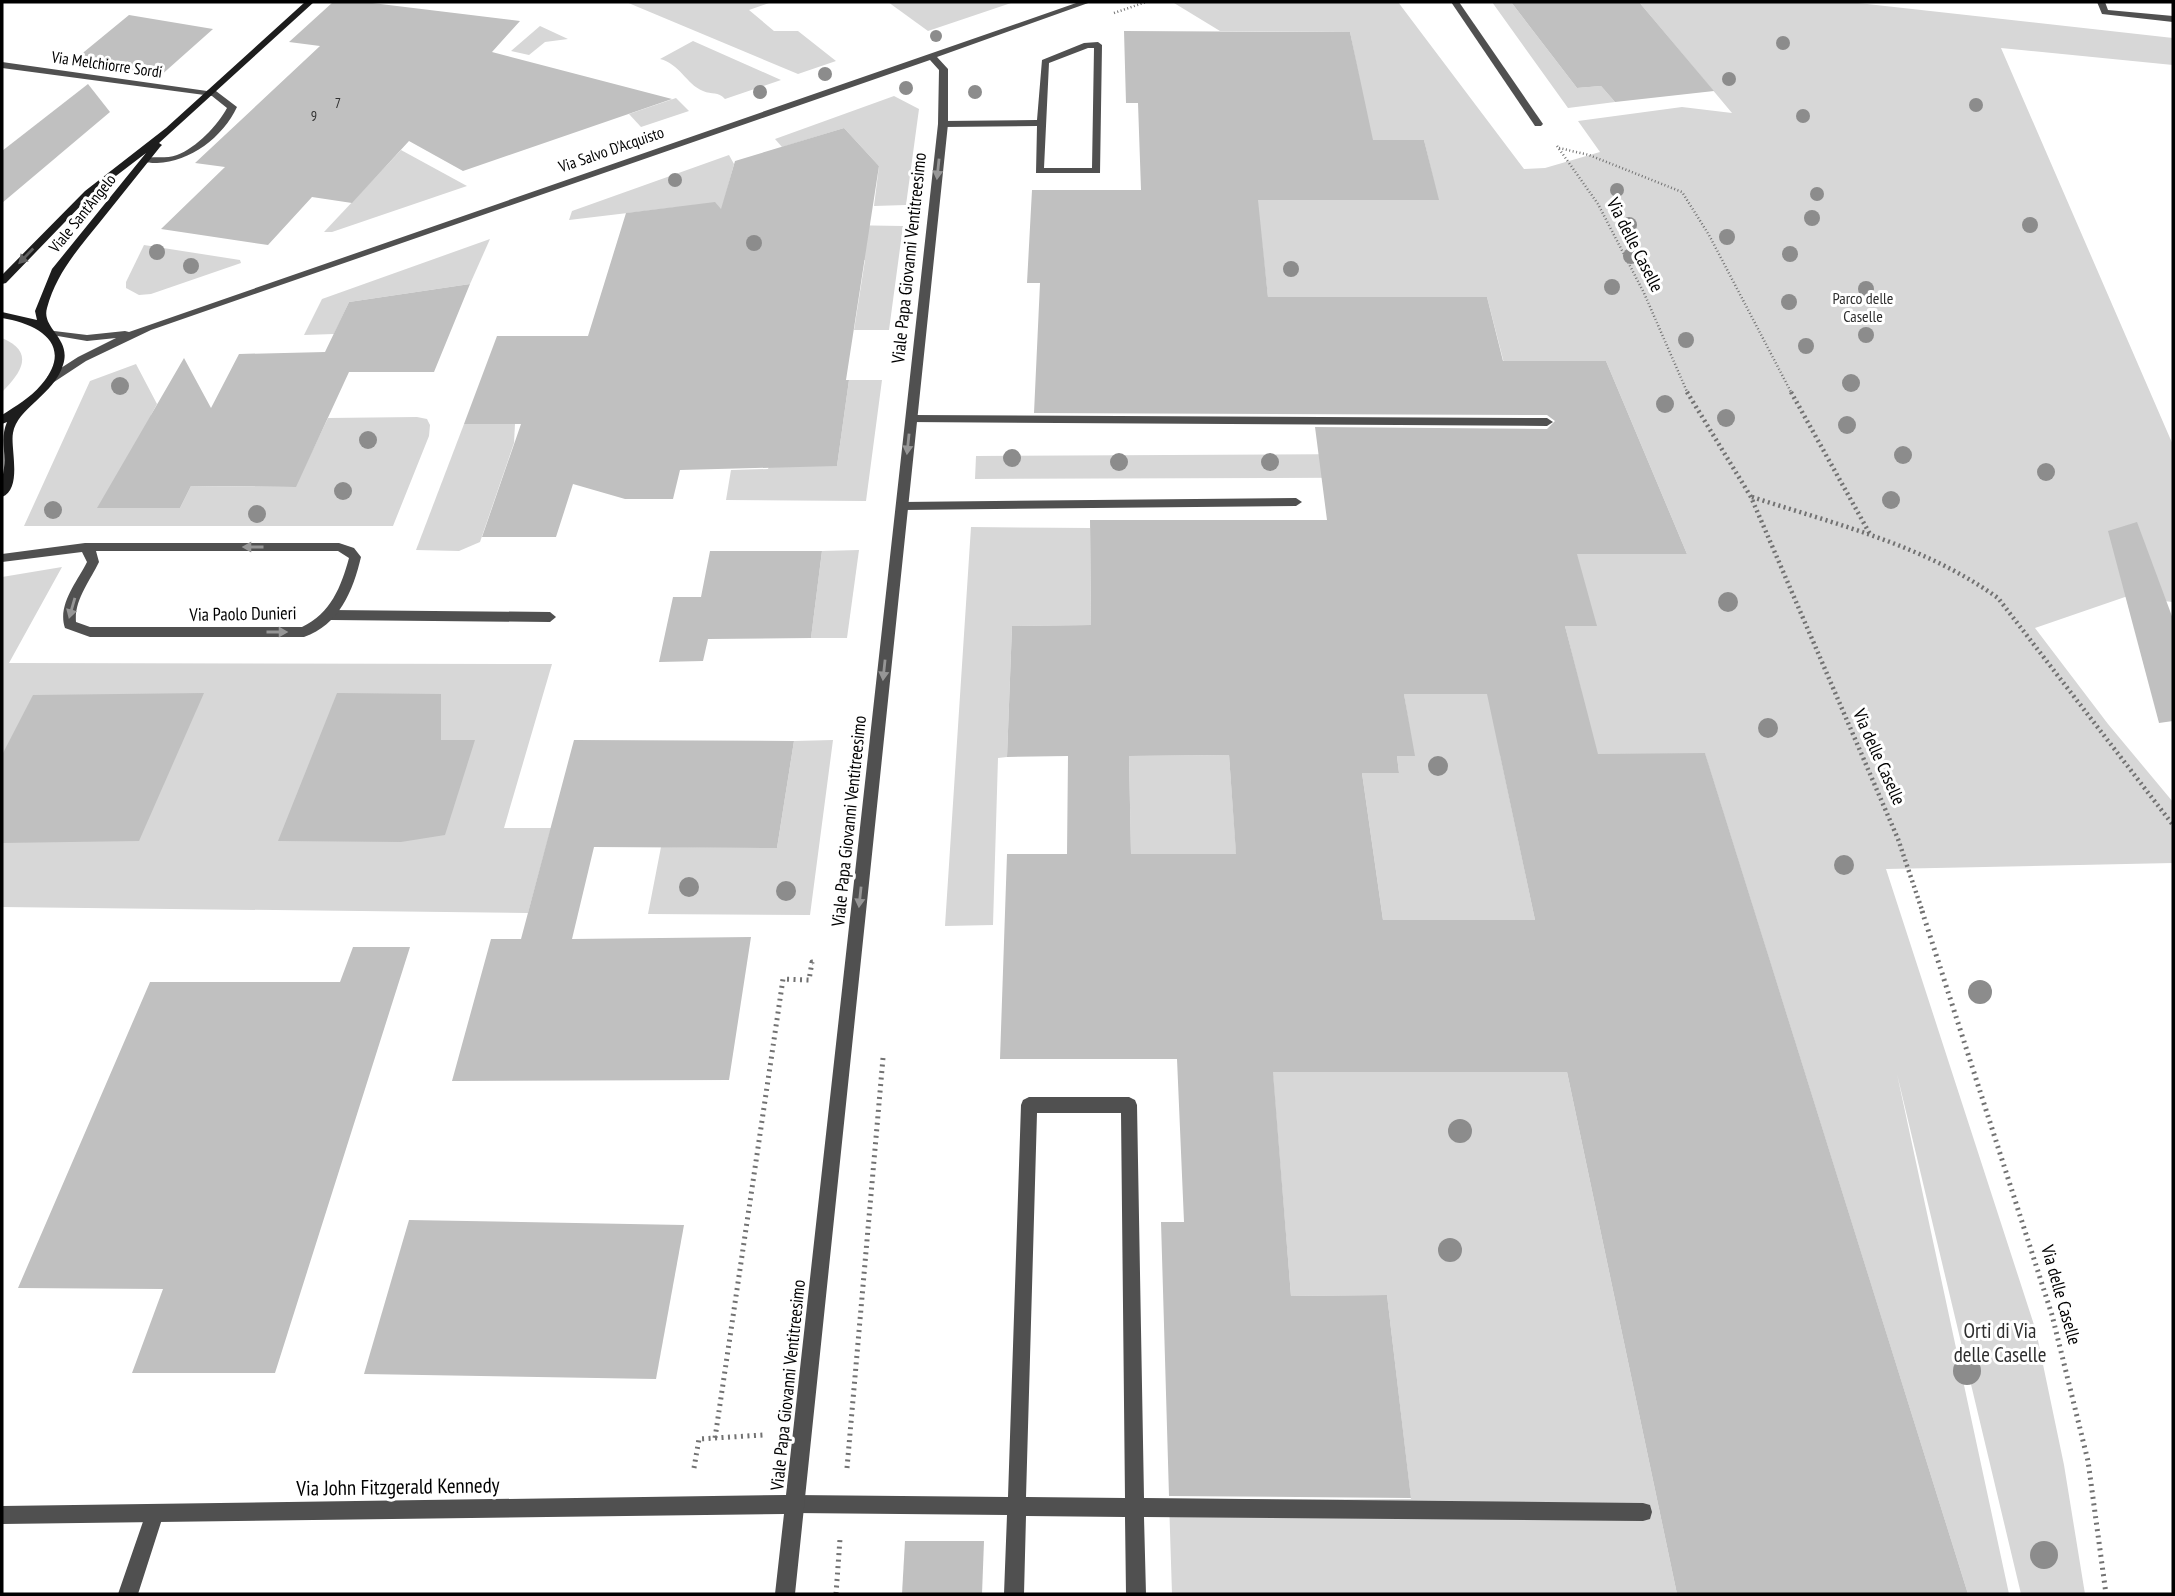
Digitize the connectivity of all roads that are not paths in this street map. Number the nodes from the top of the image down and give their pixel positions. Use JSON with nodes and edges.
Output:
{"nodes":[{"id":1,"x":310,"y":2,"type":"edge"},
{"id":2,"x":1087,"y":2,"type":"edge"},
{"id":3,"x":1455,"y":2,"type":"edge"},
{"id":4,"x":2101,"y":2,"type":"edge"},
{"id":5,"x":2173,"y":19,"type":"edge"},
{"id":6,"x":932,"y":57,"type":"junction"},
{"id":7,"x":2,"y":65,"type":"edge"},
{"id":8,"x":211,"y":92,"type":"junction"},
{"id":9,"x":1041,"y":123,"type":"junction"},
{"id":10,"x":943,"y":124,"type":"junction"},
{"id":11,"x":1538,"y":124,"type":"road end"},
{"id":12,"x":169,"y":130,"type":"junction"},
{"id":13,"x":146,"y":160,"type":"junction"},
{"id":14,"x":2,"y":281,"type":"edge"},
{"id":15,"x":2,"y":315,"type":"edge"},
{"id":16,"x":147,"y":328,"type":"junction"},
{"id":17,"x":47,"y":329,"type":"junction"},
{"id":18,"x":51,"y":380,"type":"junction"},
{"id":19,"x":21,"y":408,"type":"junction"},
{"id":20,"x":911,"y":419,"type":"junction"},
{"id":21,"x":2,"y":420,"type":"edge"},
{"id":22,"x":1547,"y":422,"type":"dead end"},
{"id":23,"x":2,"y":493,"type":"edge"},
{"id":24,"x":1296,"y":502,"type":"dead end"},
{"id":25,"x":902,"y":506,"type":"junction"},
{"id":26,"x":85,"y":547,"type":"junction"},
{"id":27,"x":2,"y":558,"type":"edge"},
{"id":28,"x":331,"y":615,"type":"junction"},
{"id":29,"x":550,"y":617,"type":"dead end"},
{"id":30,"x":794,"y":1504,"type":"junction"},
{"id":31,"x":1017,"y":1507,"type":"junction"},
{"id":32,"x":1135,"y":1509,"type":"junction"},
{"id":33,"x":1643,"y":1512,"type":"dead end"},
{"id":34,"x":155,"y":1513,"type":"junction"},
{"id":35,"x":2,"y":1515,"type":"edge"},
{"id":36,"x":128,"y":1594,"type":"edge"},
{"id":37,"x":785,"y":1594,"type":"edge"},
{"id":38,"x":1014,"y":1594,"type":"edge"},
{"id":39,"x":1136,"y":1594,"type":"edge"}],
"edges":[{"from":1,"to":8,"type":"street","name":"Viale Sant’Angelo"},
{"from":2,"to":6,"type":"street","name":"Via Salvo D'Acquisto"},
{"from":3,"to":11,"type":"street"},
{"from":4,"to":5,"type":"street"},
{"from":6,"to":10,"type":"street","name":"Viale Papa Giovanni Ventitreesimo"},
{"from":6,"to":16,"type":"street","name":"Via Salvo D'Acquisto"},
{"from":7,"to":8,"type":"street","name":"Via Melchiorre Sordi"},
{"from":8,"to":12,"type":"street","name":"Viale Sant’Angelo"},
{"from":8,"to":13,"type":"street"},
{"from":9,"to":9,"type":"street"},
{"from":9,"to":10,"type":"street"},
{"from":10,"to":20,"type":"street","name":"Viale Papa Giovanni Ventitreesimo","one_way":true},
{"from":12,"to":13,"type":"street","name":"Viale Sant’Angelo"},
{"from":12,"to":14,"type":"street","name":"Viale Sant’Angelo","one_way":true},
{"from":13,"to":17,"type":"street","name":"Viale Sant’Angelo"},
{"from":15,"to":17,"type":"street"},
{"from":16,"to":17,"type":"street","name":"Via Salvo D'Acquisto"},
{"from":16,"to":18,"type":"street","name":"Via Salvo D'Acquisto"},
{"from":17,"to":18,"type":"street","name":"Viale Sant’Angelo"},
{"from":18,"to":19,"type":"street"},
{"from":19,"to":21,"type":"street"},
{"from":19,"to":23,"type":"street"},
{"from":20,"to":22,"type":"street"},
{"from":20,"to":25,"type":"street","name":"Viale Papa Giovanni Ventitreesimo","one_way":true},
{"from":24,"to":25,"type":"street"},
{"from":25,"to":30,"type":"street","name":"Viale Papa Giovanni Ventitreesimo","one_way":true},
{"from":26,"to":27,"type":"street"},
{"from":28,"to":26,"type":"street","one_way":true},
{"from":26,"to":28,"type":"street","name":"Via Paolo Dunieri","one_way":true},
{"from":28,"to":29,"type":"street"},
{"from":30,"to":31,"type":"street","name":"Via John Fitzgerald Kennedy"},
{"from":30,"to":34,"type":"street","name":"Via John Fitzgerald Kennedy"},
{"from":30,"to":37,"type":"street","name":"Viale Papa Giovanni Ventitreesimo"},
{"from":31,"to":32,"type":"street","name":"Via John Fitzgerald Kennedy"},
{"from":31,"to":32,"type":"street"},
{"from":31,"to":38,"type":"street"},
{"from":32,"to":33,"type":"street","name":"Via John Fitzgerald Kennedy"},
{"from":32,"to":39,"type":"street"},
{"from":34,"to":35,"type":"street","name":"Via John Fitzgerald Kennedy"},
{"from":34,"to":36,"type":"street"}]}
